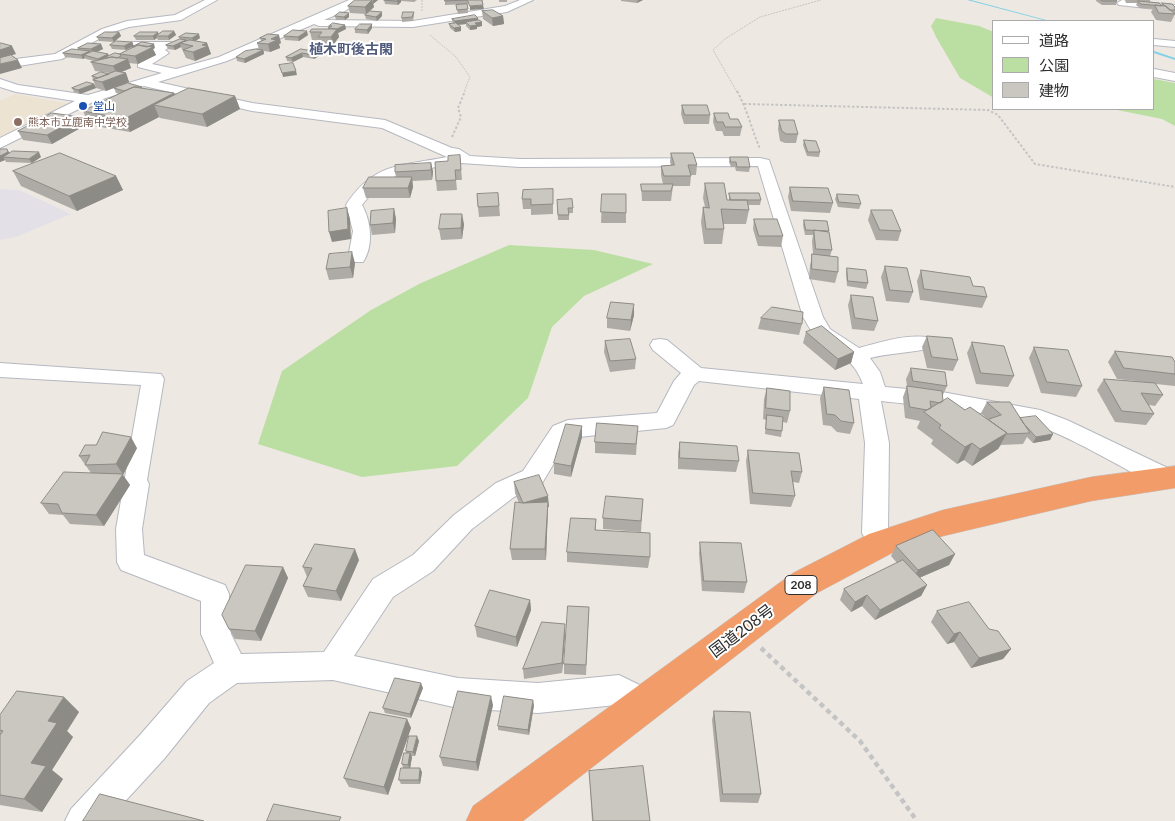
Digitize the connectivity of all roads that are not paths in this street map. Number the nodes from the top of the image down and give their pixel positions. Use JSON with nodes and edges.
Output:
{"nodes":[{"id":1,"x":212,"y":0,"type":"edge"},
{"id":2,"x":356,"y":0,"type":"edge"},
{"id":3,"x":528,"y":0,"type":"edge"},
{"id":4,"x":1167,"y":0,"type":"edge"},
{"id":5,"x":1175,"y":1,"type":"edge"},
{"id":6,"x":1120,"y":2,"type":"edge"},
{"id":7,"x":1175,"y":8,"type":"edge"},
{"id":8,"x":1133,"y":16,"type":"dead end"},
{"id":9,"x":311,"y":23,"type":"junction"},
{"id":10,"x":1155,"y":40,"type":"edge"},
{"id":11,"x":136,"y":44,"type":"edge"},
{"id":12,"x":1175,"y":44,"type":"edge"},
{"id":13,"x":0,"y":65,"type":"edge"},
{"id":14,"x":176,"y":72,"type":"junction"},
{"id":15,"x":1155,"y":73,"type":"edge"},
{"id":16,"x":1175,"y":77,"type":"edge"},
{"id":17,"x":141,"y":82,"type":"junction"},
{"id":18,"x":0,"y":83,"type":"edge"},
{"id":19,"x":88,"y":99,"type":"junction"},
{"id":20,"x":0,"y":144,"type":"edge"},
{"id":21,"x":451,"y":151,"type":"junction"},
{"id":22,"x":357,"y":258,"type":"dead end"},
{"id":23,"x":924,"y":343,"type":"dead end"},
{"id":24,"x":660,"y":345,"type":"dead end"},
{"id":25,"x":856,"y":355,"type":"junction"},
{"id":26,"x":0,"y":370,"type":"edge"},
{"id":27,"x":694,"y":374,"type":"junction"},
{"id":28,"x":873,"y":393,"type":"junction"},
{"id":29,"x":1170,"y":478,"type":"edge"},
{"id":30,"x":881,"y":543,"type":"junction"},
{"id":31,"x":333,"y":666,"type":"junction"},
{"id":32,"x":232,"y":669,"type":"junction"},
{"id":33,"x":645,"y":704,"type":"junction"},
{"id":34,"x":83,"y":821,"type":"edge"},
{"id":35,"x":488,"y":821,"type":"edge"}],
"edges":[{"from":1,"to":13,"type":"street"},
{"from":2,"to":9,"type":"street"},
{"from":3,"to":9,"type":"street"},
{"from":4,"to":5,"type":"street"},
{"from":6,"to":7,"type":"street"},
{"from":6,"to":8,"type":"street"},
{"from":9,"to":14,"type":"street"},
{"from":10,"to":12,"type":"street"},
{"from":11,"to":14,"type":"street"},
{"from":14,"to":17,"type":"street"},
{"from":15,"to":16,"type":"street"},
{"from":17,"to":19,"type":"street"},
{"from":17,"to":21,"type":"street"},
{"from":18,"to":19,"type":"street"},
{"from":19,"to":20,"type":"street"},
{"from":21,"to":22,"type":"street"},
{"from":21,"to":25,"type":"street"},
{"from":23,"to":25,"type":"street"},
{"from":24,"to":27,"type":"street"},
{"from":25,"to":28,"type":"street"},
{"from":26,"to":32,"type":"street"},
{"from":27,"to":28,"type":"street"},
{"from":27,"to":31,"type":"street"},
{"from":28,"to":29,"type":"street"},
{"from":28,"to":30,"type":"street"},
{"from":29,"to":30,"type":"highway","name":"国道208号","number":"208"},
{"from":30,"to":33,"type":"highway","name":"国道208号","number":"208"},
{"from":31,"to":32,"type":"street"},
{"from":31,"to":33,"type":"street"},
{"from":32,"to":34,"type":"street"},
{"from":33,"to":35,"type":"highway","name":"国道208号","number":"208"}]}
